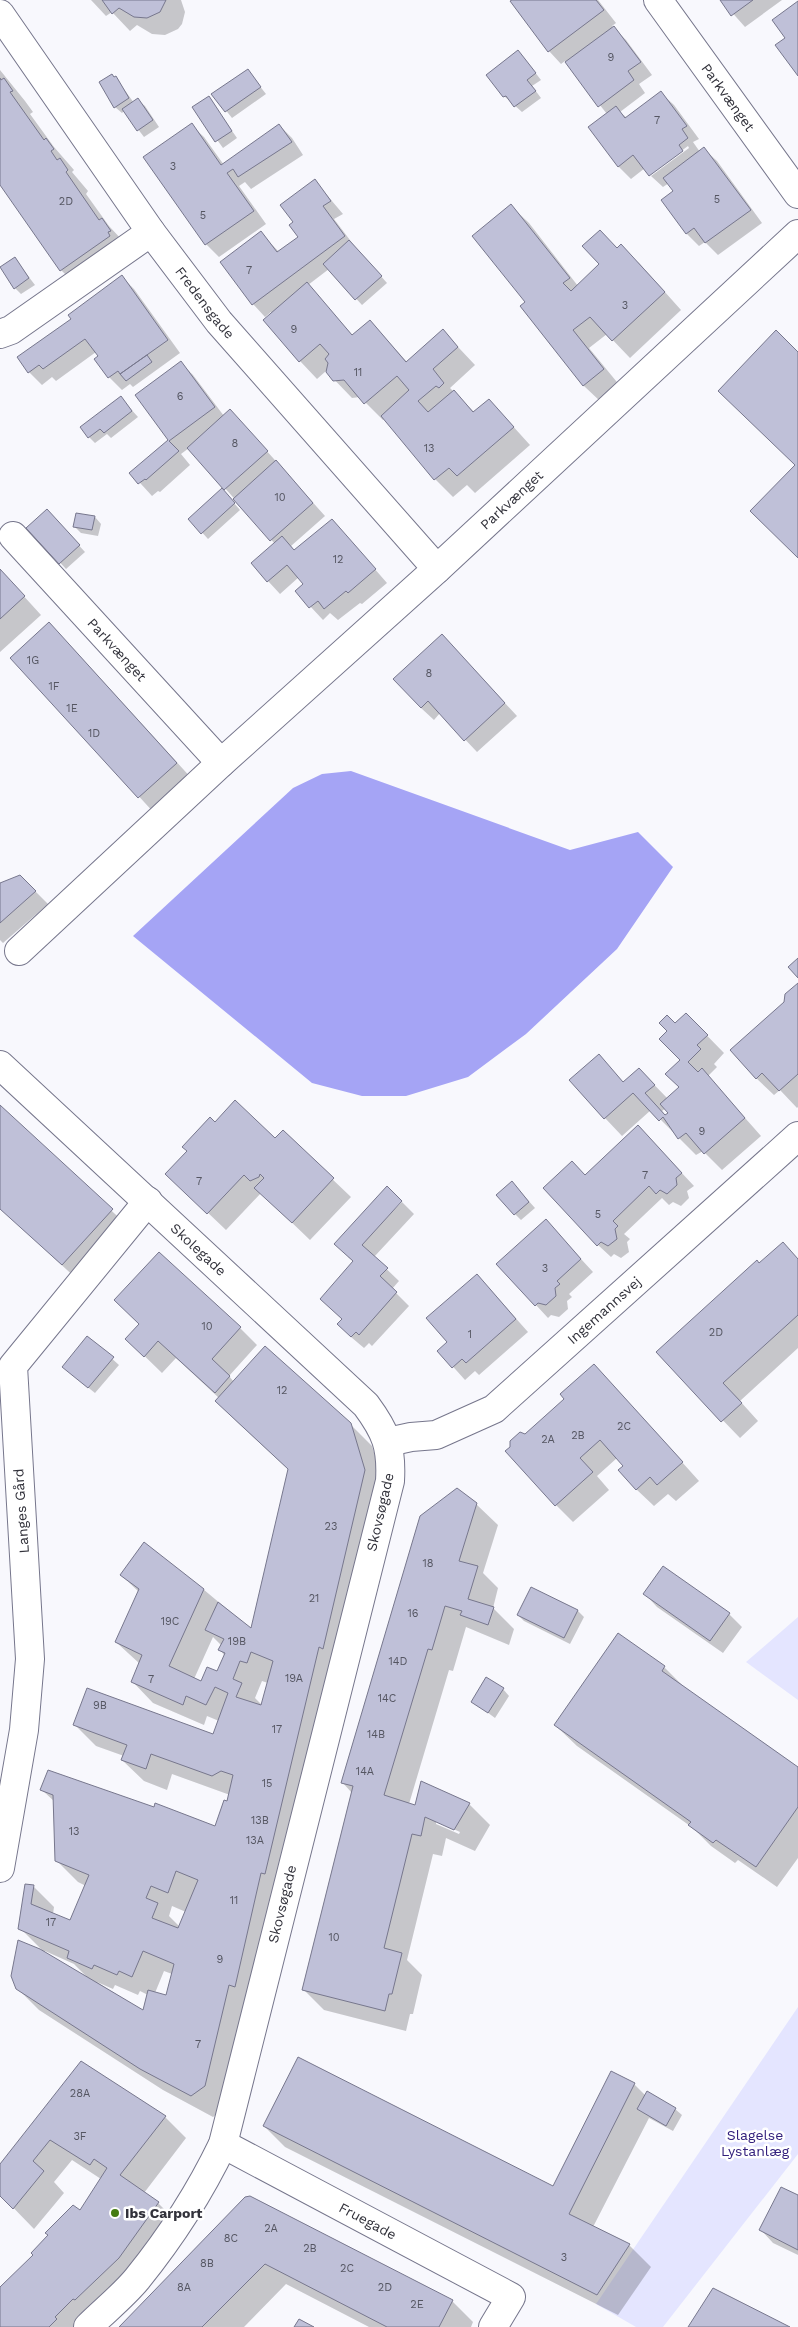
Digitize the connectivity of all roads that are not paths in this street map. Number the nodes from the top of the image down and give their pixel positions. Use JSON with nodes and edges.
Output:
{"nodes":[{"id":1,"x":658,"y":0,"type":"edge"},
{"id":2,"x":0,"y":14,"type":"edge"},
{"id":3,"x":798,"y":194,"type":"edge"},
{"id":4,"x":150,"y":232,"type":"junction"},
{"id":5,"x":798,"y":234,"type":"edge"},
{"id":6,"x":0,"y":334,"type":"edge"},
{"id":7,"x":13,"y":536,"type":"dead end"},
{"id":8,"x":437,"y":569,"type":"junction"},
{"id":9,"x":221,"y":763,"type":"junction"},
{"id":10,"x":18,"y":951,"type":"dead end"},
{"id":11,"x":0,"y":1065,"type":"edge"},
{"id":12,"x":798,"y":1136,"type":"edge"},
{"id":13,"x":148,"y":1201,"type":"junction"},
{"id":14,"x":388,"y":1442,"type":"junction"},
{"id":15,"x":0,"y":1868,"type":"edge"},
{"id":16,"x":223,"y":2144,"type":"junction"},
{"id":17,"x":88,"y":2327,"type":"edge"},
{"id":18,"x":493,"y":2327,"type":"edge"}],
"edges":[{"from":1,"to":3,"type":"street","name":"Parkvænget"},
{"from":2,"to":4,"type":"street","name":"Fredensgade"},
{"from":4,"to":6,"type":"street"},
{"from":4,"to":8,"type":"street","name":"Fredensgade"},
{"from":5,"to":8,"type":"street","name":"Parkvænget"},
{"from":7,"to":9,"type":"street","name":"Parkvænget"},
{"from":8,"to":9,"type":"street","name":"Parkvænget"},
{"from":9,"to":10,"type":"street","name":"Parkvænget"},
{"from":11,"to":13,"type":"street","name":"Skolegade"},
{"from":12,"to":14,"type":"street","name":"Ingemannsvej"},
{"from":13,"to":14,"type":"street","name":"Skolegade"},
{"from":13,"to":15,"type":"street","name":"Langes Gård"},
{"from":14,"to":16,"type":"street","name":"Skovsøgade"},
{"from":16,"to":17,"type":"street","name":"Skovsøgade"},
{"from":16,"to":18,"type":"street","name":"Fruegade"}]}
